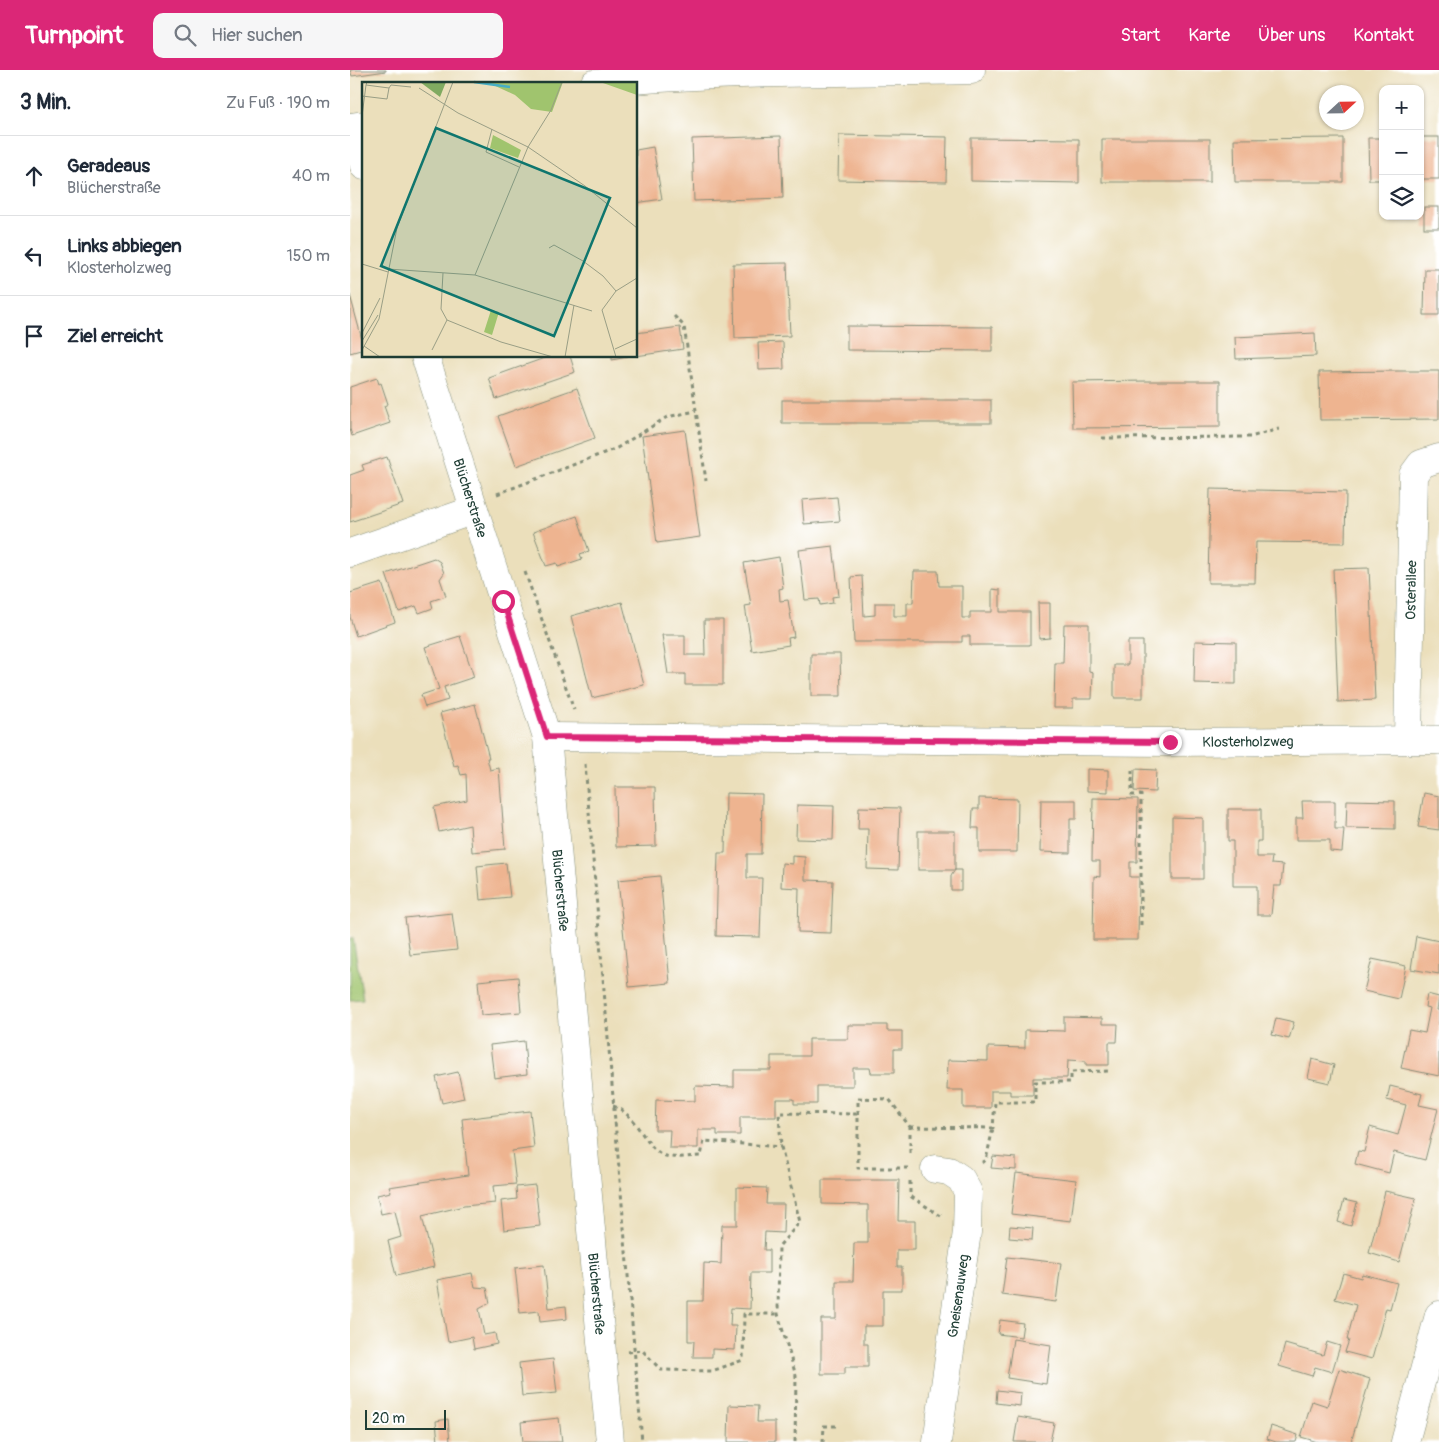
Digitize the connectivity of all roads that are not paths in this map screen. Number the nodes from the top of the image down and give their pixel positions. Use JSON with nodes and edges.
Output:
{"nodes":[{"id":1,"x":971,"y":70,"type":"edge"},
{"id":2,"x":611,"y":82,"type":"edge"},
{"id":3,"x":355,"y":126,"type":"edge"},
{"id":4,"x":362,"y":157,"type":"edge"},
{"id":5,"x":426,"y":358,"type":"edge"},
{"id":6,"x":1439,"y":458,"type":"edge"},
{"id":7,"x":474,"y":510,"type":"junction"},
{"id":8,"x":350,"y":552,"type":"edge"},
{"id":9,"x":547,"y":737,"type":"junction"},
{"id":10,"x":1408,"y":739,"type":"junction"},
{"id":11,"x":1439,"y":740,"type":"edge"},
{"id":12,"x":935,"y":1169,"type":"road end"},
{"id":13,"x":1439,"y":1315,"type":"edge"},
{"id":14,"x":610,"y":1442,"type":"edge"},
{"id":15,"x":937,"y":1442,"type":"edge"},
{"id":16,"x":1405,"y":1442,"type":"edge"}],
"edges":[{"from":1,"to":2,"type":"street"},
{"from":3,"to":4,"type":"street"},
{"from":5,"to":7,"type":"street","name":"Blücherstraße"},
{"from":6,"to":10,"type":"street","name":"Osterallee"},
{"from":7,"to":8,"type":"street"},
{"from":7,"to":9,"type":"street","name":"Blücherstraße"},
{"from":9,"to":10,"type":"street","name":"Klosterholzweg"},
{"from":9,"to":14,"type":"street","name":"Blücherstraße"},
{"from":10,"to":11,"type":"street","name":"Klosterholzweg"},
{"from":12,"to":15,"type":"street","name":"Gneisenauweg"},
{"from":13,"to":16,"type":"street"}]}
